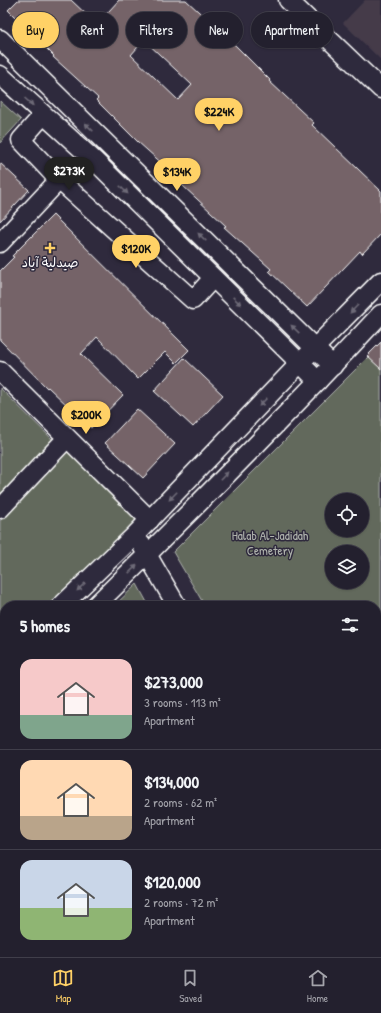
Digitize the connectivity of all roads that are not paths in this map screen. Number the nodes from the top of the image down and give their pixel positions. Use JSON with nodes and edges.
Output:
{"nodes":[{"id":1,"x":288,"y":0,"type":"edge"},
{"id":2,"x":0,"y":39,"type":"edge"},
{"id":3,"x":0,"y":75,"type":"edge"},
{"id":4,"x":381,"y":89,"type":"edge"},
{"id":5,"x":43,"y":115,"type":"junction"},
{"id":6,"x":109,"y":146,"type":"junction"},
{"id":7,"x":95,"y":162,"type":"junction"},
{"id":8,"x":59,"y":180,"type":"junction"},
{"id":9,"x":0,"y":243,"type":"edge"},
{"id":10,"x":213,"y":278,"type":"junction"},
{"id":11,"x":381,"y":281,"type":"edge"},
{"id":12,"x":381,"y":314,"type":"edge"},
{"id":13,"x":315,"y":348,"type":"junction"},
{"id":14,"x":300,"y":363,"type":"junction"},
{"id":15,"x":333,"y":366,"type":"junction"},
{"id":16,"x":0,"y":371,"type":"edge"},
{"id":17,"x":318,"y":380,"type":"junction"},
{"id":18,"x":67,"y":438,"type":"junction"},
{"id":19,"x":0,"y":509,"type":"edge"},
{"id":20,"x":150,"y":520,"type":"junction"},
{"id":21,"x":135,"y":535,"type":"junction"},
{"id":22,"x":148,"y":554,"type":"junction"},
{"id":23,"x":66,"y":601,"type":"edge"},
{"id":24,"x":100,"y":601,"type":"edge"},
{"id":25,"x":174,"y":601,"type":"edge"}],
"edges":[{"from":1,"to":4,"type":"street"},
{"from":6,"to":2,"type":"street","one_way":true},
{"from":3,"to":5,"type":"street","one_way":true},
{"from":5,"to":7,"type":"street"},
{"from":5,"to":8,"type":"street"},
{"from":6,"to":7,"type":"street"},
{"from":13,"to":6,"type":"street","one_way":true},
{"from":7,"to":10,"type":"street","one_way":true},
{"from":8,"to":9,"type":"street"},
{"from":8,"to":10,"type":"street"},
{"from":10,"to":14,"type":"street","one_way":true},
{"from":11,"to":13,"type":"street","one_way":true},
{"from":12,"to":15,"type":"street"},
{"from":13,"to":14,"type":"street"},
{"from":13,"to":15,"type":"street"},
{"from":14,"to":17,"type":"street"},
{"from":14,"to":20,"type":"street","one_way":true},
{"from":15,"to":17,"type":"street"},
{"from":16,"to":18,"type":"street"},
{"from":22,"to":17,"type":"street","one_way":true},
{"from":18,"to":19,"type":"street"},
{"from":18,"to":20,"type":"street"},
{"from":20,"to":21,"type":"street"},
{"from":21,"to":22,"type":"street"},
{"from":21,"to":23,"type":"street","one_way":true},
{"from":24,"to":22,"type":"street","one_way":true},
{"from":22,"to":25,"type":"street"}]}
